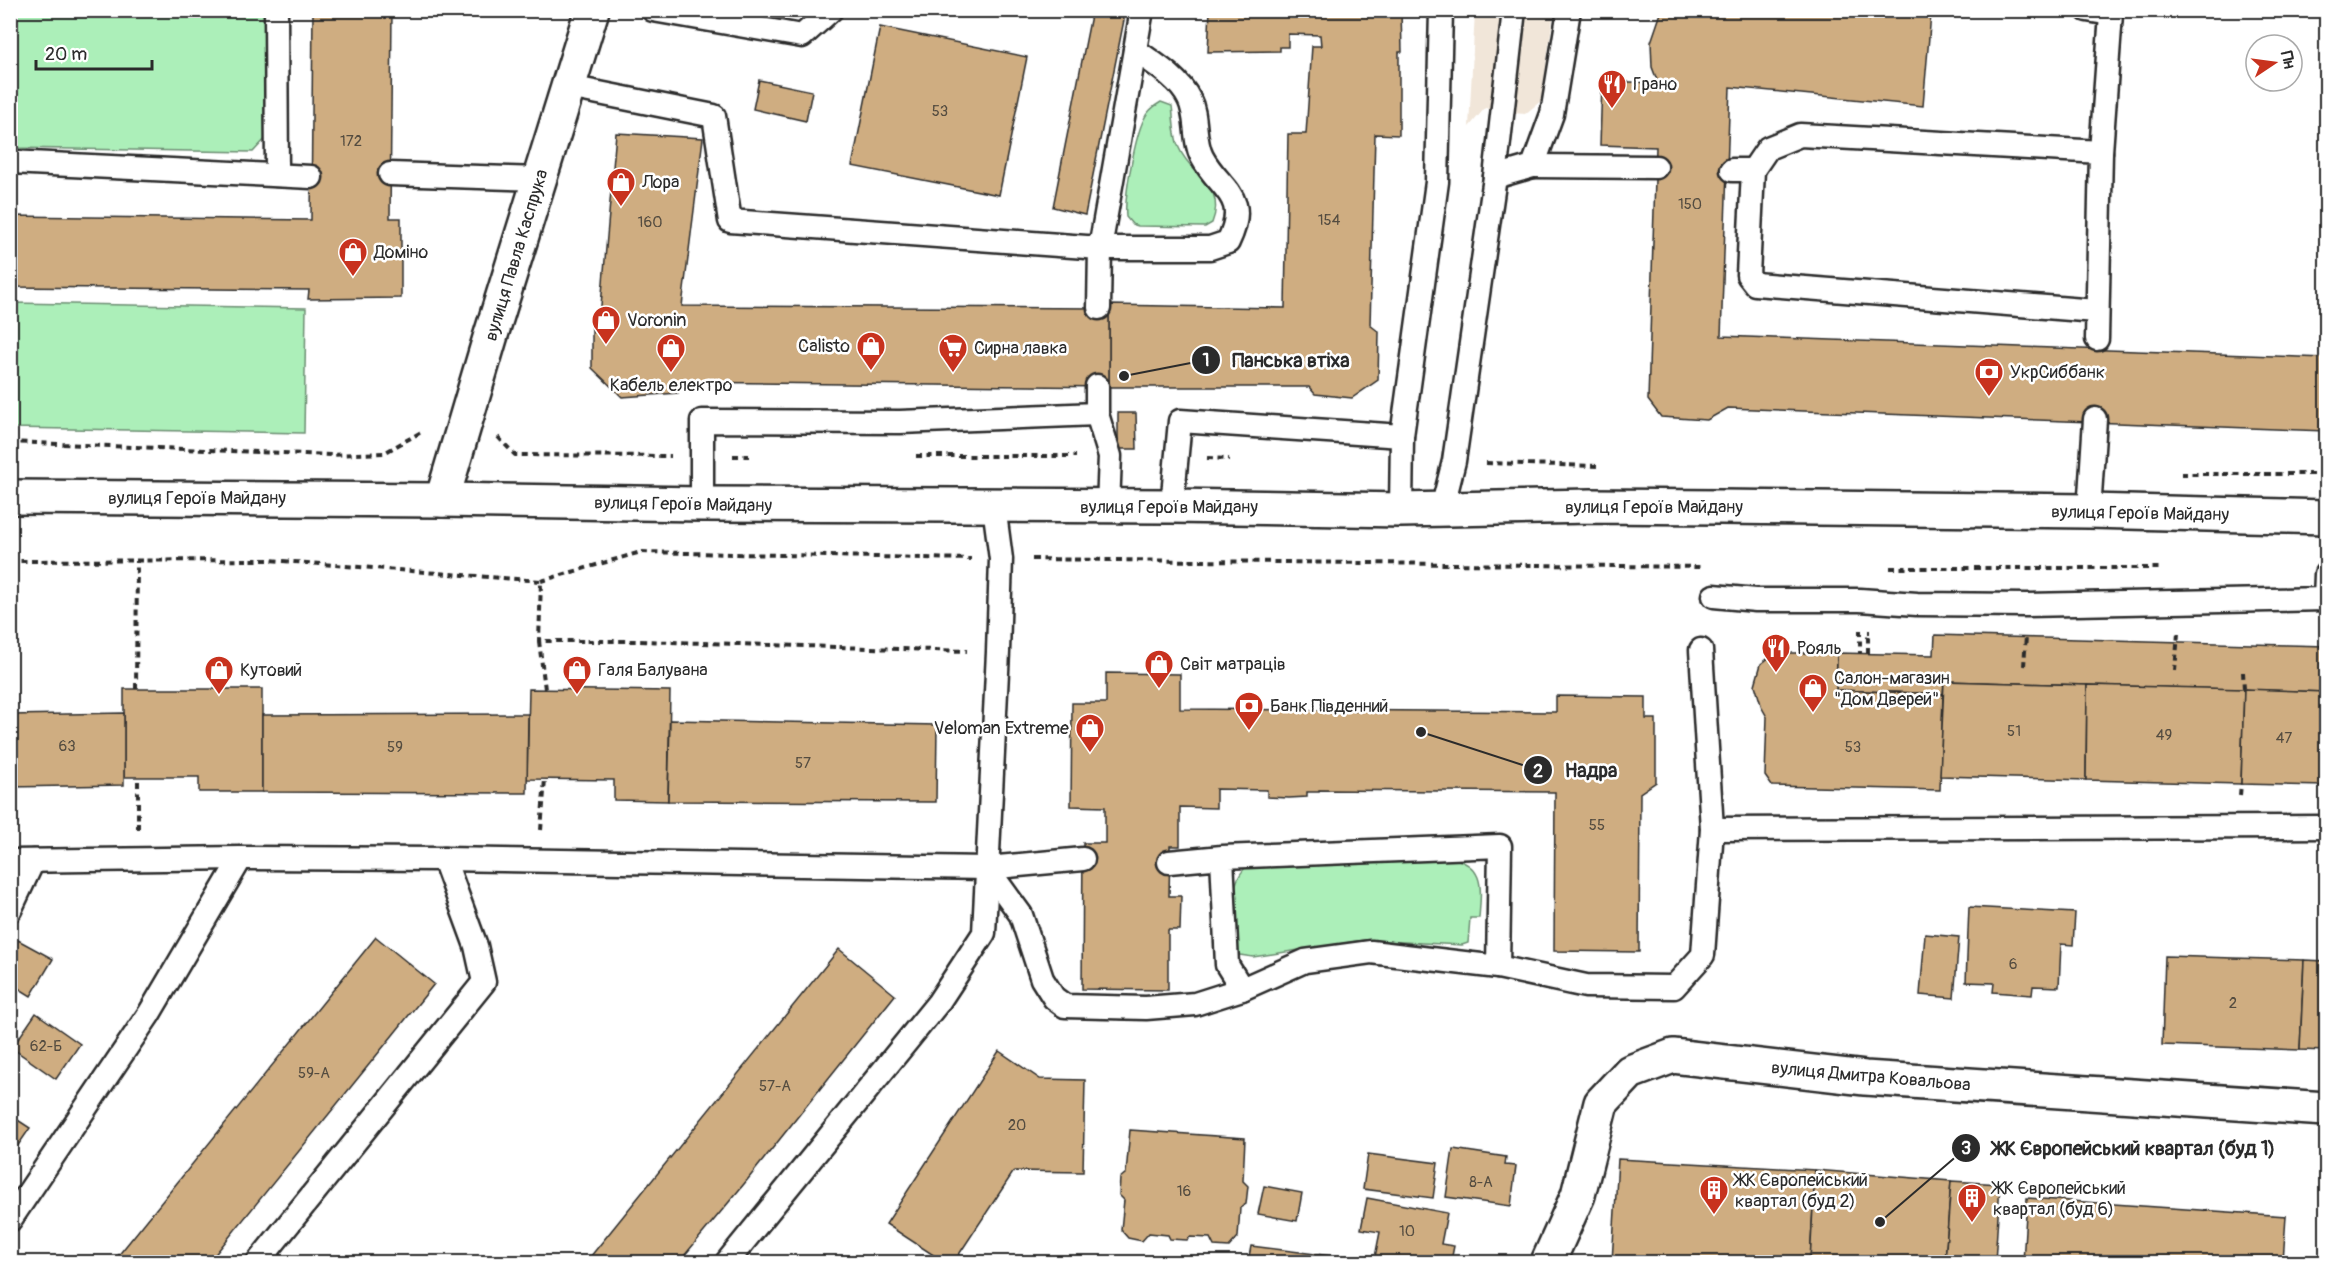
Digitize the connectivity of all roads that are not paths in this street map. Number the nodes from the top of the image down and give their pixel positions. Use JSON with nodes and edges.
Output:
{"nodes":[{"id":1,"x":276,"y":10,"type":"edge"},
{"id":2,"x":592,"y":10,"type":"edge"},
{"id":3,"x":653,"y":10,"type":"edge"},
{"id":4,"x":831,"y":10,"type":"edge"},
{"id":5,"x":1142,"y":10,"type":"edge"},
{"id":6,"x":1441,"y":10,"type":"edge"},
{"id":7,"x":1514,"y":10,"type":"edge"},
{"id":8,"x":1569,"y":10,"type":"edge"},
{"id":9,"x":2087,"y":10,"type":"edge"},
{"id":10,"x":1135,"y":50,"type":"junction"},
{"id":11,"x":569,"y":87,"type":"junction"},
{"id":12,"x":2101,"y":152,"type":"junction"},
{"id":13,"x":10,"y":162,"type":"edge"},
{"id":14,"x":1533,"y":166,"type":"junction"},
{"id":15,"x":1656,"y":167,"type":"dead end"},
{"id":16,"x":390,"y":174,"type":"dead end"},
{"id":17,"x":277,"y":175,"type":"junction"},
{"id":18,"x":311,"y":177,"type":"dead end"},
{"id":19,"x":1495,"y":177,"type":"junction"},
{"id":20,"x":540,"y":179,"type":"junction"},
{"id":21,"x":1100,"y":248,"type":"junction"},
{"id":22,"x":1099,"y":308,"type":"dead end"},
{"id":23,"x":2097,"y":311,"type":"junction"},
{"id":24,"x":2097,"y":339,"type":"dead end"},
{"id":25,"x":1097,"y":386,"type":"dead end"},
{"id":26,"x":1097,"y":414,"type":"junction"},
{"id":27,"x":2095,"y":418,"type":"dead end"},
{"id":28,"x":1402,"y":436,"type":"junction"},
{"id":29,"x":10,"y":497,"type":"edge"},
{"id":30,"x":442,"y":500,"type":"junction"},
{"id":31,"x":702,"y":504,"type":"junction"},
{"id":32,"x":994,"y":506,"type":"junction"},
{"id":33,"x":1172,"y":506,"type":"junction"},
{"id":34,"x":1108,"y":507,"type":"junction"},
{"id":35,"x":1442,"y":509,"type":"junction"},
{"id":36,"x":1401,"y":510,"type":"junction"},
{"id":37,"x":2089,"y":511,"type":"junction"},
{"id":38,"x":2326,"y":517,"type":"edge"},
{"id":39,"x":2326,"y":564,"type":"edge"},
{"id":40,"x":2326,"y":572,"type":"edge"},
{"id":41,"x":1714,"y":596,"type":"dead end"},
{"id":42,"x":1701,"y":650,"type":"dead end"},
{"id":43,"x":2326,"y":827,"type":"edge"},
{"id":44,"x":1712,"y":829,"type":"junction"},
{"id":45,"x":1222,"y":857,"type":"junction"},
{"id":46,"x":241,"y":858,"type":"junction"},
{"id":47,"x":444,"y":859,"type":"junction"},
{"id":48,"x":1083,"y":859,"type":"dead end"},
{"id":49,"x":10,"y":861,"type":"edge"},
{"id":50,"x":33,"y":861,"type":"junction"},
{"id":51,"x":1169,"y":862,"type":"dead end"},
{"id":52,"x":987,"y":868,"type":"junction"},
{"id":53,"x":10,"y":910,"type":"edge"},
{"id":54,"x":1498,"y":967,"type":"junction"},
{"id":55,"x":1242,"y":989,"type":"junction"},
{"id":56,"x":2326,"y":1109,"type":"edge"},
{"id":57,"x":10,"y":1220,"type":"edge"},
{"id":58,"x":258,"y":1263,"type":"edge"},
{"id":59,"x":727,"y":1263,"type":"edge"},
{"id":60,"x":1548,"y":1263,"type":"edge"}],
"edges":[{"from":1,"to":17,"type":"lane"},
{"from":2,"to":11,"type":"main road","name":"вулиця Павла Каспрука"},
{"from":3,"to":4,"type":"lane"},
{"from":5,"to":10,"type":"lane"},
{"from":6,"to":28,"type":"lane"},
{"from":7,"to":19,"type":"lane"},
{"from":8,"to":14,"type":"lane"},
{"from":9,"to":12,"type":"lane"},
{"from":10,"to":21,"type":"lane"},
{"from":10,"to":21,"type":"lane"},
{"from":11,"to":20,"type":"main road","name":"вулиця Павла Каспрука"},
{"from":11,"to":21,"type":"lane"},
{"from":12,"to":23,"type":"lane"},
{"from":12,"to":23,"type":"lane"},
{"from":13,"to":17,"type":"lane"},
{"from":14,"to":15,"type":"lane"},
{"from":14,"to":19,"type":"lane"},
{"from":16,"to":20,"type":"lane"},
{"from":17,"to":18,"type":"lane"},
{"from":19,"to":35,"type":"lane"},
{"from":20,"to":30,"type":"main road","name":"вулиця Павла Каспрука"},
{"from":21,"to":22,"type":"lane"},
{"from":23,"to":24,"type":"lane"},
{"from":25,"to":26,"type":"lane"},
{"from":26,"to":31,"type":"lane"},
{"from":26,"to":34,"type":"lane"},
{"from":27,"to":37,"type":"lane"},
{"from":28,"to":33,"type":"lane"},
{"from":28,"to":36,"type":"lane"},
{"from":29,"to":30,"type":"main road","name":"вулиця Героїв Майдану"},
{"from":30,"to":31,"type":"main road","name":"вулиця Героїв Майдану"},
{"from":31,"to":32,"type":"main road","name":"вулиця Героїв Майдану"},
{"from":32,"to":34,"type":"main road","name":"вулиця Героїв Майдану"},
{"from":32,"to":52,"type":"lane"},
{"from":33,"to":34,"type":"main road","name":"вулиця Героїв Майдану"},
{"from":33,"to":36,"type":"main road","name":"вулиця Героїв Майдану"},
{"from":35,"to":36,"type":"main road","name":"вулиця Героїв Майдану"},
{"from":35,"to":37,"type":"main road","name":"вулиця Героїв Майдану"},
{"from":37,"to":38,"type":"main road","name":"вулиця Героїв Майдану"},
{"from":39,"to":40,"type":"lane"},
{"from":40,"to":41,"type":"lane"},
{"from":42,"to":44,"type":"lane"},
{"from":43,"to":44,"type":"lane"},
{"from":44,"to":54,"type":"lane"},
{"from":45,"to":51,"type":"lane"},
{"from":45,"to":54,"type":"lane"},
{"from":45,"to":55,"type":"lane"},
{"from":46,"to":47,"type":"lane"},
{"from":46,"to":50,"type":"lane"},
{"from":46,"to":57,"type":"lane"},
{"from":47,"to":52,"type":"lane"},
{"from":47,"to":58,"type":"lane"},
{"from":48,"to":52,"type":"lane"},
{"from":49,"to":50,"type":"lane"},
{"from":50,"to":53,"type":"lane"},
{"from":52,"to":55,"type":"lane"},
{"from":52,"to":59,"type":"lane"},
{"from":54,"to":55,"type":"lane"},
{"from":56,"to":60,"type":"main road","name":"вулиця Дмитра Ковальова"}]}
